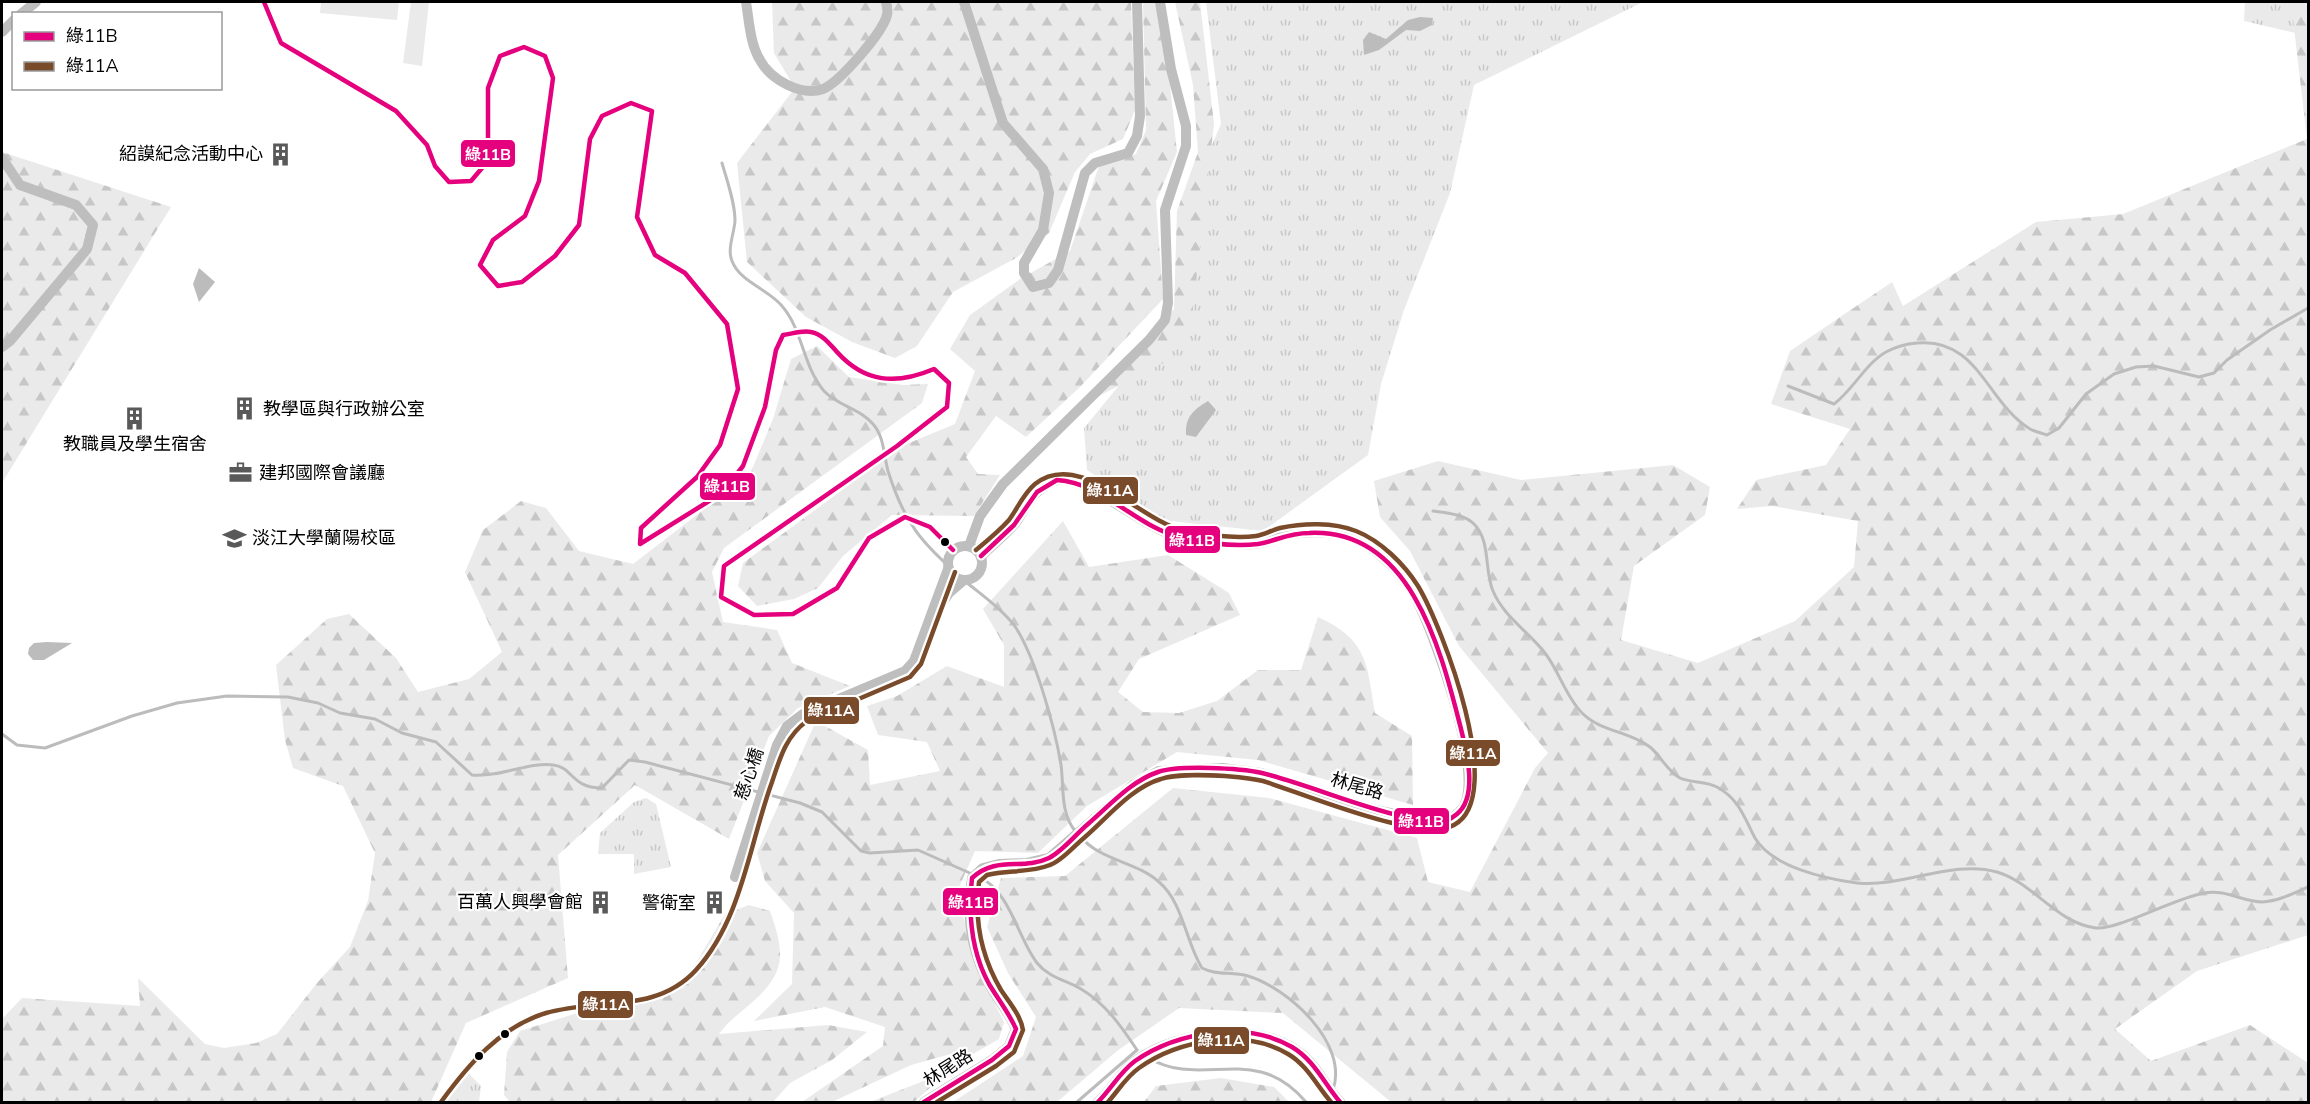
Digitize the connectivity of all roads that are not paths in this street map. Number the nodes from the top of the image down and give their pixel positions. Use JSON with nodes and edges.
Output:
{"nodes":[{"id":1,"x":36,"y":2,"type":"edge"},
{"id":2,"x":746,"y":2,"type":"edge"},
{"id":3,"x":886,"y":2,"type":"edge"},
{"id":4,"x":964,"y":2,"type":"edge"},
{"id":5,"x":1137,"y":2,"type":"edge"},
{"id":6,"x":1160,"y":2,"type":"edge"},
{"id":7,"x":24,"y":12,"type":"edge"},
{"id":8,"x":2,"y":158,"type":"edge"},
{"id":9,"x":2,"y":347,"type":"edge"},
{"id":10,"x":969,"y":546,"type":"junction"},
{"id":11,"x":981,"y":556,"type":"junction"},
{"id":12,"x":948,"y":569,"type":"junction"},
{"id":13,"x":964,"y":580,"type":"junction"},
{"id":14,"x":931,"y":621,"type":"junction"},
{"id":15,"x":735,"y":877,"type":"dead end"},
{"id":16,"x":924,"y":1102,"type":"edge"},
{"id":17,"x":1098,"y":1102,"type":"edge"},
{"id":18,"x":1340,"y":1102,"type":"edge"}],
"edges":[{"from":1,"to":7,"type":"street"},
{"from":2,"to":3,"type":"street"},
{"from":4,"to":5,"type":"street"},
{"from":6,"to":10,"type":"street"},
{"from":8,"to":9,"type":"street"},
{"from":10,"to":11,"type":"street"},
{"from":10,"to":12,"type":"street"},
{"from":11,"to":13,"type":"street"},
{"from":11,"to":16,"type":"street","name":"林尾路"},
{"from":12,"to":13,"type":"street"},
{"from":12,"to":14,"type":"street"},
{"from":13,"to":14,"type":"street"},
{"from":14,"to":15,"type":"street","name":"慈心橋"},
{"from":17,"to":18,"type":"street"}]}
